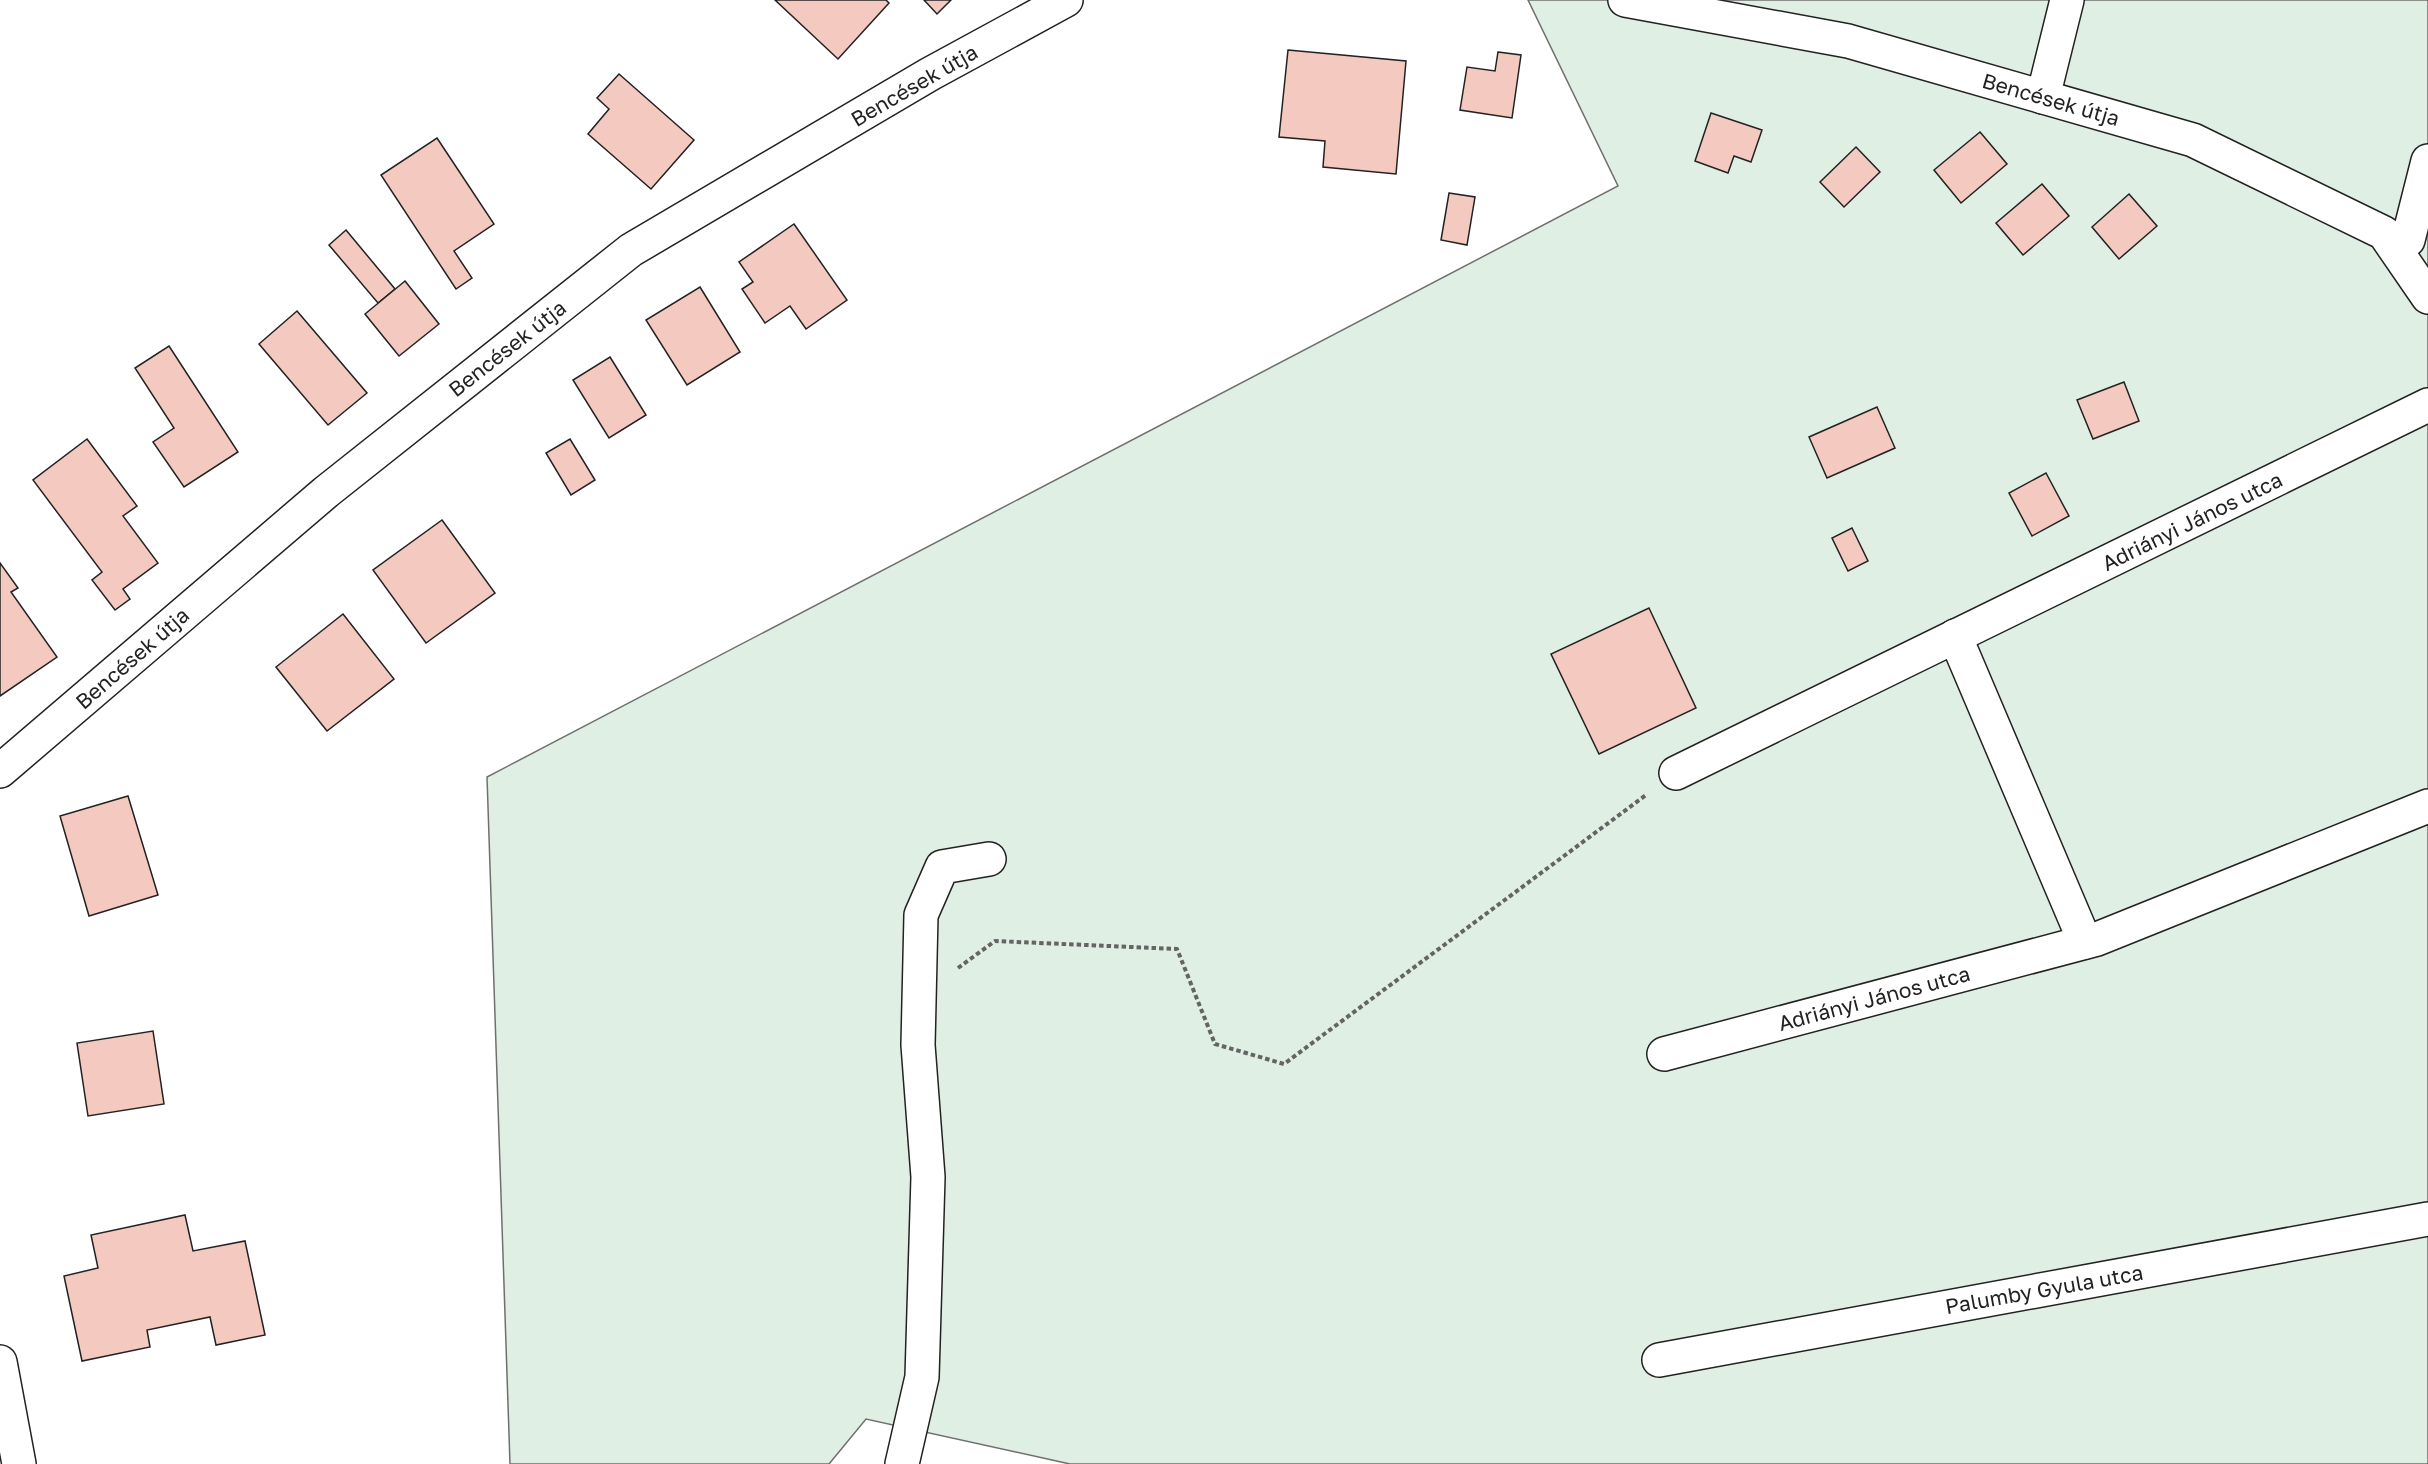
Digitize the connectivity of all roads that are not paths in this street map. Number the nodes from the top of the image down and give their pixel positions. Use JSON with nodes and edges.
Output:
{"nodes":[{"id":1,"x":1066,"y":0,"type":"edge"},
{"id":2,"x":1624,"y":0,"type":"edge"},
{"id":3,"x":2067,"y":0,"type":"edge"},
{"id":4,"x":1763,"y":13,"type":"edge"},
{"id":5,"x":2043,"y":97,"type":"junction"},
{"id":6,"x":2428,"y":161,"type":"edge"},
{"id":7,"x":2407,"y":239,"type":"edge"},
{"id":8,"x":2428,"y":297,"type":"edge"},
{"id":9,"x":2428,"y":405,"type":"edge"},
{"id":10,"x":1955,"y":636,"type":"junction"},
{"id":11,"x":0,"y":771,"type":"edge"},
{"id":12,"x":1676,"y":773,"type":"road end"},
{"id":13,"x":2428,"y":806,"type":"edge"},
{"id":14,"x":989,"y":860,"type":"dead end"},
{"id":15,"x":2085,"y":942,"type":"junction"},
{"id":16,"x":1664,"y":1054,"type":"dead end"},
{"id":17,"x":2428,"y":1219,"type":"edge"},
{"id":18,"x":1659,"y":1360,"type":"dead end"},
{"id":19,"x":0,"y":1362,"type":"edge"},
{"id":20,"x":20,"y":1464,"type":"edge"},
{"id":21,"x":902,"y":1464,"type":"edge"}],
"edges":[{"from":1,"to":11,"type":"street","name":"Bencések útja"},
{"from":2,"to":4,"type":"street","name":"Bencések útja"},
{"from":3,"to":5,"type":"street"},
{"from":4,"to":5,"type":"street","name":"Bencések útja"},
{"from":5,"to":7,"type":"street","name":"Bencések útja"},
{"from":6,"to":7,"type":"street"},
{"from":7,"to":8,"type":"street","name":"Bencések útja"},
{"from":9,"to":10,"type":"street","name":"Adriányi János utca"},
{"from":10,"to":12,"type":"street","name":"Adriányi János utca"},
{"from":10,"to":15,"type":"street"},
{"from":13,"to":15,"type":"street","name":"Adriányi János utca"},
{"from":14,"to":21,"type":"street"},
{"from":15,"to":16,"type":"street","name":"Adriányi János utca"},
{"from":17,"to":18,"type":"street","name":"Palumby Gyula utca"},
{"from":19,"to":20,"type":"street"}]}
